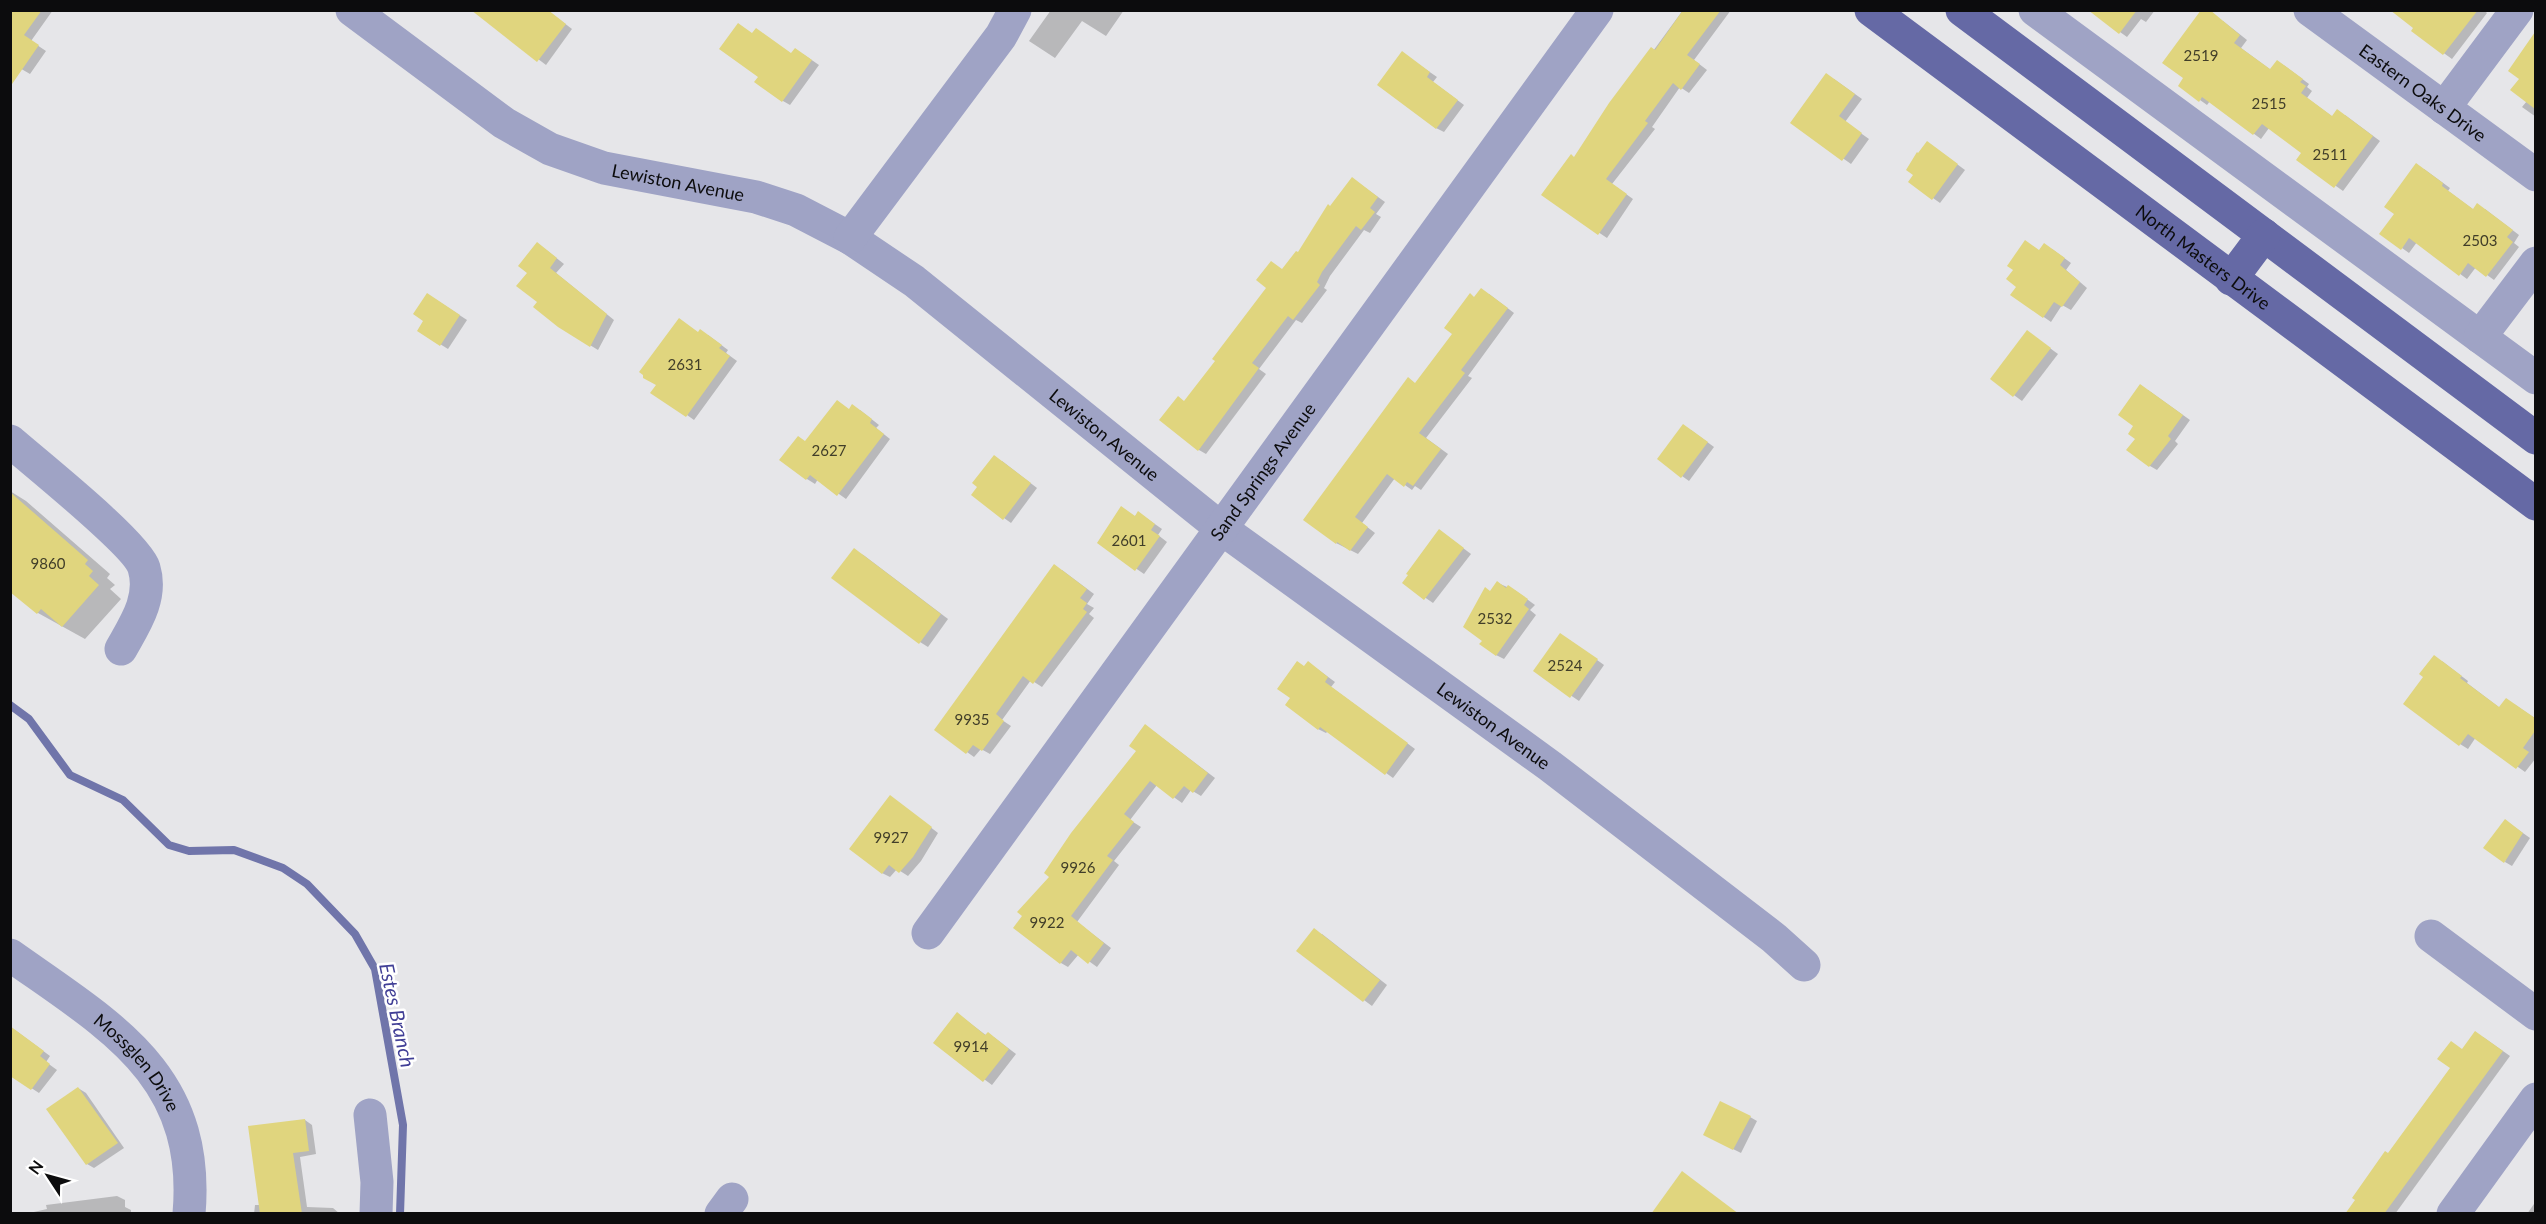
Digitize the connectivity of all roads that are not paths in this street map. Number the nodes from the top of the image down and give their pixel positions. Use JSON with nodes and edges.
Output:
{"nodes":[{"id":1,"x":352,"y":10,"type":"edge"},
{"id":2,"x":1015,"y":10,"type":"edge"},
{"id":3,"x":1597,"y":10,"type":"edge"},
{"id":4,"x":1871,"y":10,"type":"edge"},
{"id":5,"x":1962,"y":10,"type":"edge"},
{"id":6,"x":2035,"y":10,"type":"edge"},
{"id":7,"x":2517,"y":10,"type":"edge"},
{"id":8,"x":2317,"y":12,"type":"edge"},
{"id":9,"x":2444,"y":108,"type":"junction"},
{"id":10,"x":2535,"y":175,"type":"edge"},
{"id":11,"x":2264,"y":235,"type":"junction"},
{"id":12,"x":849,"y":238,"type":"junction"},
{"id":13,"x":2535,"y":263,"type":"edge"},
{"id":14,"x":2231,"y":279,"type":"junction"},
{"id":15,"x":2481,"y":337,"type":"junction"},
{"id":16,"x":2535,"y":378,"type":"edge"},
{"id":17,"x":2535,"y":438,"type":"edge"},
{"id":18,"x":10,"y":441,"type":"edge"},
{"id":19,"x":2535,"y":504,"type":"edge"},
{"id":20,"x":1222,"y":529,"type":"junction"},
{"id":21,"x":121,"y":650,"type":"dead end"},
{"id":22,"x":928,"y":933,"type":"dead end"},
{"id":23,"x":2431,"y":936,"type":"dead end"},
{"id":24,"x":10,"y":956,"type":"edge"},
{"id":25,"x":1804,"y":965,"type":"dead end"},
{"id":26,"x":2535,"y":1014,"type":"edge"},
{"id":27,"x":2535,"y":1099,"type":"edge"},
{"id":28,"x":370,"y":1115,"type":"dead end"},
{"id":29,"x":189,"y":1214,"type":"edge"},
{"id":30,"x":376,"y":1214,"type":"edge"},
{"id":31,"x":2454,"y":1214,"type":"edge"}],
"edges":[{"from":1,"to":12,"type":"street","name":"Lewiston Avenue"},
{"from":2,"to":12,"type":"street"},
{"from":3,"to":20,"type":"street","name":"Sand Springs Avenue"},
{"from":4,"to":14,"type":"main road","name":"North Masters Drive"},
{"from":5,"to":11,"type":"main road"},
{"from":6,"to":15,"type":"street"},
{"from":7,"to":9,"type":"street"},
{"from":8,"to":9,"type":"street","name":"Eastern Oaks Drive"},
{"from":9,"to":10,"type":"street","name":"Eastern Oaks Drive"},
{"from":11,"to":14,"type":"main road"},
{"from":11,"to":17,"type":"main road"},
{"from":12,"to":20,"type":"street","name":"Lewiston Avenue"},
{"from":13,"to":15,"type":"street"},
{"from":14,"to":19,"type":"main road","name":"North Masters Drive"},
{"from":15,"to":16,"type":"street"},
{"from":18,"to":21,"type":"street"},
{"from":20,"to":22,"type":"street","name":"Sand Springs Avenue"},
{"from":20,"to":25,"type":"street","name":"Lewiston Avenue"},
{"from":23,"to":26,"type":"street"},
{"from":24,"to":29,"type":"street","name":"Mossglen Drive"},
{"from":27,"to":31,"type":"street"},
{"from":28,"to":30,"type":"street"}]}
